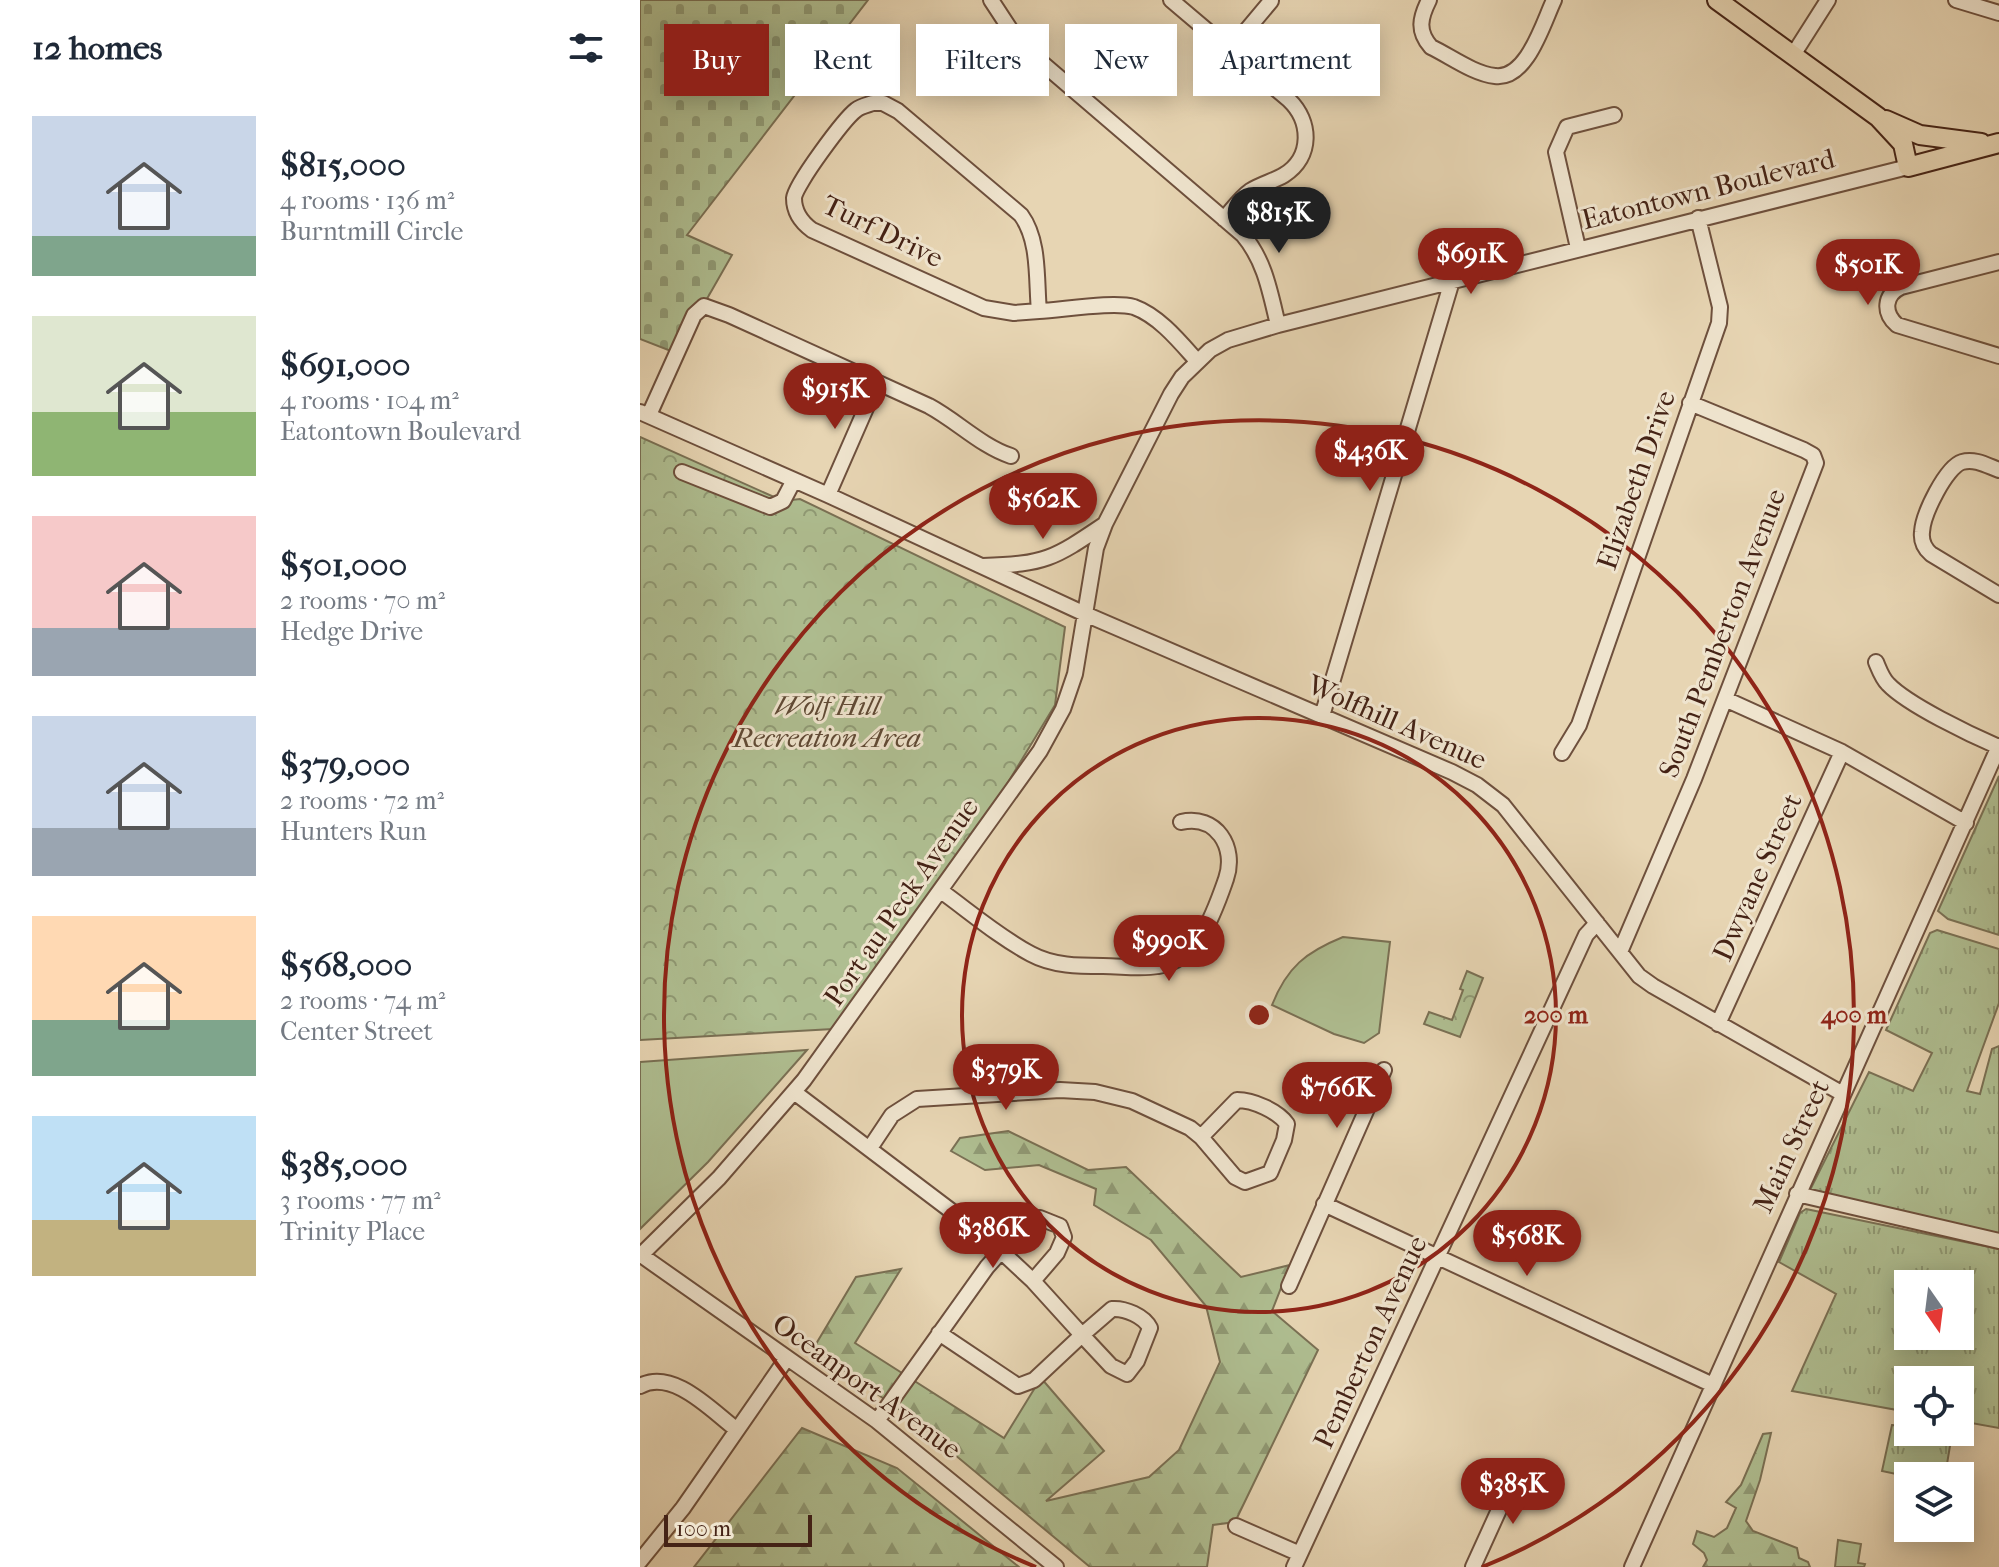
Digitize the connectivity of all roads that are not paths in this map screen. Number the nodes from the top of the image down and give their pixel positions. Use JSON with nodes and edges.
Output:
{"nodes":[{"id":1,"x":991,"y":0,"type":"edge"},
{"id":2,"x":1171,"y":0,"type":"edge"},
{"id":3,"x":1429,"y":0,"type":"edge"},
{"id":4,"x":1554,"y":0,"type":"edge"},
{"id":5,"x":1717,"y":0,"type":"edge"},
{"id":6,"x":1828,"y":0,"type":"edge"},
{"id":7,"x":1956,"y":0,"type":"edge"},
{"id":8,"x":1271,"y":1,"type":"edge"},
{"id":9,"x":1999,"y":13,"type":"edge"},
{"id":10,"x":1199,"y":24,"type":"edge"},
{"id":11,"x":1252,"y":24,"type":"edge"},
{"id":12,"x":1793,"y":55,"type":"junction"},
{"id":13,"x":1284,"y":96,"type":"edge"},
{"id":14,"x":1614,"y":115,"type":"dead end"},
{"id":15,"x":1878,"y":117,"type":"junction"},
{"id":16,"x":1920,"y":135,"type":"junction"},
{"id":17,"x":1995,"y":144,"type":"edge"},
{"id":18,"x":1927,"y":162,"type":"junction"},
{"id":19,"x":1908,"y":167,"type":"junction"},
{"id":20,"x":1698,"y":218,"type":"junction"},
{"id":21,"x":1224,"y":219,"type":"junction"},
{"id":22,"x":1578,"y":248,"type":"junction"},
{"id":23,"x":1999,"y":262,"type":"edge"},
{"id":24,"x":1452,"y":281,"type":"junction"},
{"id":25,"x":1039,"y":311,"type":"junction"},
{"id":26,"x":1278,"y":325,"type":"junction"},
{"id":27,"x":1999,"y":356,"type":"edge"},
{"id":28,"x":1197,"y":361,"type":"junction"},
{"id":29,"x":877,"y":383,"type":"junction"},
{"id":30,"x":1690,"y":403,"type":"junction"},
{"id":31,"x":644,"y":414,"type":"edge"},
{"id":32,"x":1011,"y":456,"type":"dead end"},
{"id":33,"x":1999,"y":470,"type":"edge"},
{"id":34,"x":682,"y":472,"type":"dead end"},
{"id":35,"x":794,"y":480,"type":"junction"},
{"id":36,"x":828,"y":495,"type":"junction"},
{"id":37,"x":1105,"y":524,"type":"junction"},
{"id":38,"x":983,"y":566,"type":"junction"},
{"id":39,"x":1999,"y":595,"type":"edge"},
{"id":40,"x":1085,"y":614,"type":"junction"},
{"id":41,"x":1876,"y":662,"type":"dead end"},
{"id":42,"x":1725,"y":699,"type":"junction"},
{"id":43,"x":1322,"y":716,"type":"junction"},
{"id":44,"x":1999,"y":746,"type":"edge"},
{"id":45,"x":1842,"y":752,"type":"junction"},
{"id":46,"x":1562,"y":753,"type":"dead end"},
{"id":47,"x":1181,"y":822,"type":"dead end"},
{"id":48,"x":1966,"y":823,"type":"junction"},
{"id":49,"x":941,"y":891,"type":"junction"},
{"id":50,"x":1597,"y":923,"type":"junction"},
{"id":51,"x":1620,"y":952,"type":"junction"},
{"id":52,"x":1718,"y":1024,"type":"junction"},
{"id":53,"x":1384,"y":1070,"type":"dead end"},
{"id":54,"x":794,"y":1092,"type":"junction"},
{"id":55,"x":1843,"y":1094,"type":"junction"},
{"id":56,"x":1201,"y":1137,"type":"junction"},
{"id":57,"x":870,"y":1148,"type":"junction"},
{"id":58,"x":1797,"y":1194,"type":"junction"},
{"id":59,"x":1324,"y":1204,"type":"junction"},
{"id":60,"x":1999,"y":1241,"type":"edge"},
{"id":61,"x":1001,"y":1251,"type":"junction"},
{"id":62,"x":640,"y":1256,"type":"edge"},
{"id":63,"x":1438,"y":1257,"type":"junction"},
{"id":64,"x":1033,"y":1281,"type":"junction"},
{"id":65,"x":1289,"y":1286,"type":"dead end"},
{"id":66,"x":939,"y":1333,"type":"junction"},
{"id":67,"x":1082,"y":1335,"type":"junction"},
{"id":68,"x":787,"y":1358,"type":"junction"},
{"id":69,"x":1713,"y":1385,"type":"junction"},
{"id":70,"x":640,"y":1386,"type":"edge"},
{"id":71,"x":877,"y":1421,"type":"junction"},
{"id":72,"x":736,"y":1429,"type":"junction"},
{"id":73,"x":1518,"y":1468,"type":"dead end"},
{"id":74,"x":1236,"y":1526,"type":"dead end"},
{"id":75,"x":640,"y":1561,"type":"edge"},
{"id":76,"x":1297,"y":1561,"type":"edge"},
{"id":77,"x":1056,"y":1567,"type":"edge"},
{"id":78,"x":1473,"y":1567,"type":"edge"},
{"id":79,"x":1632,"y":1567,"type":"edge"}],
"edges":[{"from":1,"to":21,"type":"street"},
{"from":2,"to":10,"type":"street"},
{"from":3,"to":4,"type":"street"},
{"from":5,"to":12,"type":"main road"},
{"from":6,"to":12,"type":"street"},
{"from":7,"to":9,"type":"street"},
{"from":8,"to":11,"type":"street"},
{"from":12,"to":15,"type":"main road"},
{"from":13,"to":21,"type":"street"},
{"from":14,"to":22,"type":"street"},
{"from":15,"to":16,"type":"main road"},
{"from":15,"to":19,"type":"main road"},
{"from":16,"to":17,"type":"main road"},
{"from":16,"to":18,"type":"main road"},
{"from":17,"to":18,"type":"main road"},
{"from":18,"to":19,"type":"main road"},
{"from":19,"to":20,"type":"street","name":"Eatontown Boulevard"},
{"from":20,"to":22,"type":"street","name":"Eatontown Boulevard"},
{"from":20,"to":30,"type":"street","name":"Elizabeth Drive"},
{"from":21,"to":26,"type":"street"},
{"from":22,"to":24,"type":"street","name":"Eatontown Boulevard"},
{"from":23,"to":27,"type":"street"},
{"from":24,"to":26,"type":"street","name":"Eatontown Boulevard"},
{"from":24,"to":43,"type":"street"},
{"from":25,"to":25,"type":"street","name":"Turf Drive"},
{"from":25,"to":28,"type":"street","name":"Turf Drive"},
{"from":26,"to":28,"type":"street","name":"Eatontown Boulevard"},
{"from":28,"to":37,"type":"street","name":"Eatontown Boulevard"},
{"from":29,"to":31,"type":"street"},
{"from":29,"to":32,"type":"street"},
{"from":29,"to":36,"type":"street"},
{"from":30,"to":42,"type":"street","name":"South Pemberton Avenue"},
{"from":30,"to":46,"type":"street","name":"Elizabeth Drive"},
{"from":31,"to":35,"type":"street"},
{"from":33,"to":39,"type":"street"},
{"from":34,"to":35,"type":"street"},
{"from":35,"to":36,"type":"street"},
{"from":36,"to":38,"type":"street"},
{"from":37,"to":38,"type":"street"},
{"from":37,"to":40,"type":"street","name":"Port au Peck Avenue"},
{"from":38,"to":40,"type":"street","name":"Wolfhill Avenue"},
{"from":40,"to":43,"type":"street","name":"Wolfhill Avenue"},
{"from":40,"to":49,"type":"street","name":"Port au Peck Avenue"},
{"from":41,"to":44,"type":"street"},
{"from":42,"to":45,"type":"street"},
{"from":42,"to":51,"type":"street","name":"South Pemberton Avenue"},
{"from":43,"to":50,"type":"street","name":"Wolfhill Avenue"},
{"from":44,"to":48,"type":"street","name":"Main Street"},
{"from":45,"to":48,"type":"street"},
{"from":45,"to":52,"type":"street","name":"Dwyane Street"},
{"from":47,"to":49,"type":"street"},
{"from":48,"to":55,"type":"street","name":"Main Street"},
{"from":49,"to":54,"type":"street","name":"Port au Peck Avenue"},
{"from":50,"to":51,"type":"street","name":"Wolfhill Avenue"},
{"from":50,"to":63,"type":"street","name":"Pemberton Avenue"},
{"from":51,"to":52,"type":"street","name":"Wolfhill Avenue"},
{"from":52,"to":55,"type":"street","name":"Wolfhill Avenue"},
{"from":53,"to":59,"type":"street"},
{"from":54,"to":57,"type":"street"},
{"from":54,"to":62,"type":"street","name":"Port au Peck Avenue"},
{"from":55,"to":58,"type":"street","name":"Main Street"},
{"from":56,"to":56,"type":"street"},
{"from":56,"to":57,"type":"street"},
{"from":57,"to":61,"type":"street"},
{"from":58,"to":60,"type":"street"},
{"from":58,"to":69,"type":"street","name":"Main Street"},
{"from":59,"to":63,"type":"street"},
{"from":59,"to":65,"type":"street"},
{"from":61,"to":64,"type":"street"},
{"from":61,"to":64,"type":"street"},
{"from":61,"to":66,"type":"street"},
{"from":62,"to":68,"type":"street","name":"Oceanport Avenue"},
{"from":63,"to":69,"type":"street"},
{"from":63,"to":76,"type":"street","name":"Pemberton Avenue"},
{"from":64,"to":67,"type":"street"},
{"from":66,"to":67,"type":"street"},
{"from":66,"to":71,"type":"street"},
{"from":67,"to":67,"type":"street"},
{"from":68,"to":71,"type":"street","name":"Oceanport Avenue"},
{"from":68,"to":72,"type":"street"},
{"from":69,"to":79,"type":"street","name":"Main Street"},
{"from":70,"to":72,"type":"street"},
{"from":71,"to":77,"type":"street","name":"Oceanport Avenue"},
{"from":72,"to":75,"type":"street"},
{"from":73,"to":78,"type":"street"},
{"from":74,"to":76,"type":"street"}]}
